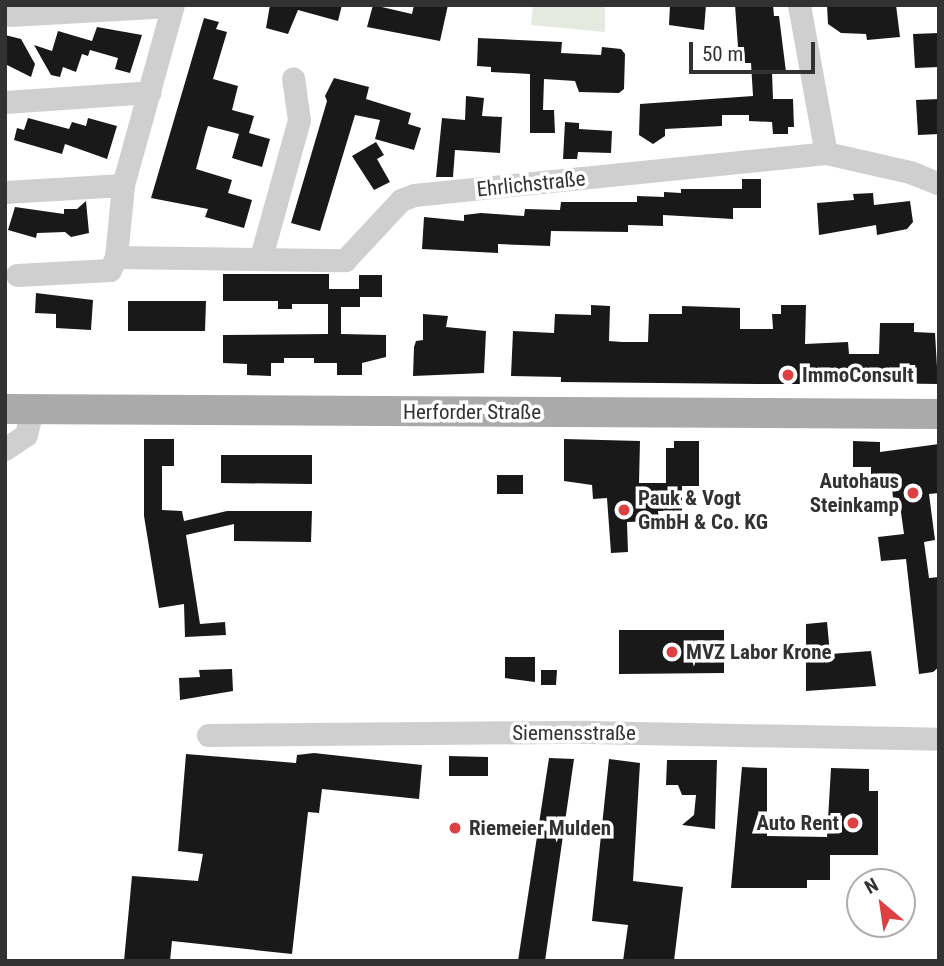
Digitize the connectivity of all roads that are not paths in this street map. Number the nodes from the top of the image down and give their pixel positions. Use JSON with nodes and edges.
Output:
{"nodes":[{"id":1,"x":172,"y":5,"type":"edge"},
{"id":2,"x":799,"y":5,"type":"edge"},
{"id":3,"x":9,"y":15,"type":"dead end"},
{"id":4,"x":293,"y":78,"type":"dead end"},
{"id":5,"x":150,"y":92,"type":"junction"},
{"id":6,"x":5,"y":102,"type":"edge"},
{"id":7,"x":827,"y":153,"type":"junction"},
{"id":8,"x":939,"y":184,"type":"edge"},
{"id":9,"x":123,"y":186,"type":"junction"},
{"id":10,"x":5,"y":192,"type":"edge"},
{"id":11,"x":117,"y":257,"type":"junction"},
{"id":12,"x":261,"y":257,"type":"junction"},
{"id":13,"x":17,"y":275,"type":"dead end"},
{"id":14,"x":19,"y":409,"type":"edge"},
{"id":15,"x":939,"y":414,"type":"edge"},
{"id":16,"x":5,"y":449,"type":"edge"},
{"id":17,"x":208,"y":735,"type":"dead end"},
{"id":18,"x":939,"y":739,"type":"edge"}],
"edges":[{"from":1,"to":3,"type":"street"},
{"from":1,"to":5,"type":"street"},
{"from":2,"to":7,"type":"street"},
{"from":4,"to":12,"type":"street"},
{"from":5,"to":6,"type":"street"},
{"from":5,"to":9,"type":"street"},
{"from":7,"to":8,"type":"street","name":"Ehrlichstraße"},
{"from":7,"to":12,"type":"street","name":"Ehrlichstraße"},
{"from":9,"to":10,"type":"street"},
{"from":9,"to":11,"type":"street"},
{"from":11,"to":12,"type":"street","name":"Ehrlichstraße"},
{"from":11,"to":13,"type":"street"},
{"from":14,"to":15,"type":"main road","name":"Herforder Straße"},
{"from":14,"to":16,"type":"street"},
{"from":17,"to":18,"type":"street","name":"Siemensstraße"}]}
